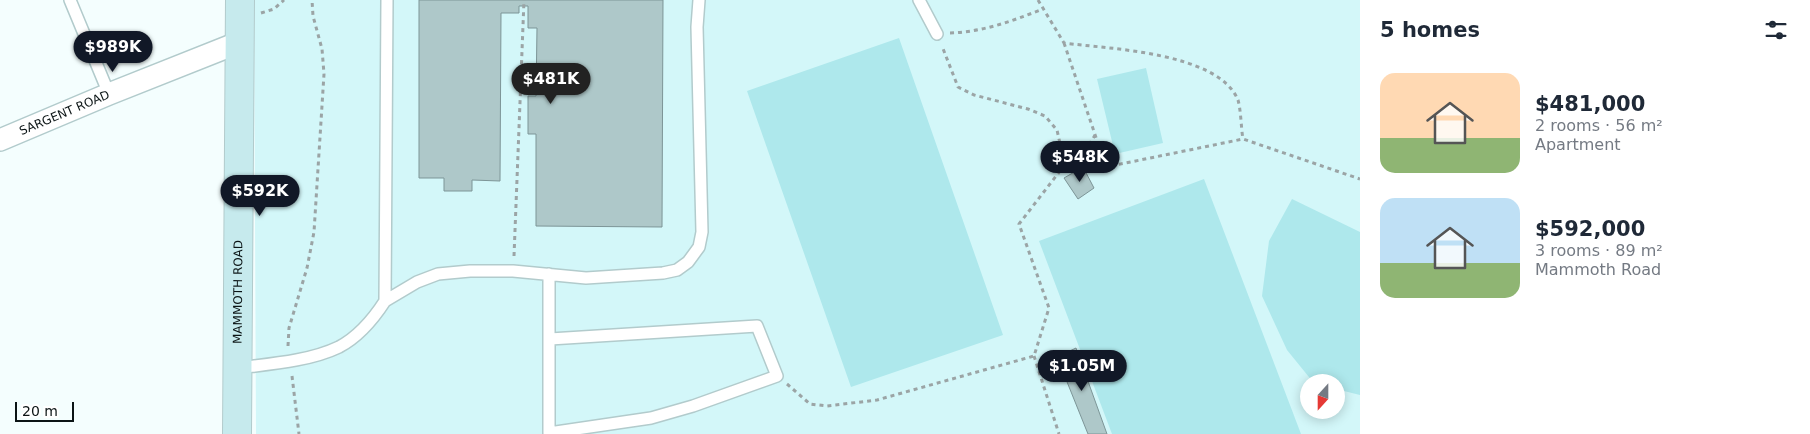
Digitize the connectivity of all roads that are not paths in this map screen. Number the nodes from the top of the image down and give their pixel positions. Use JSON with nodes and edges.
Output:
{"nodes":[{"id":1,"x":70,"y":0,"type":"edge"},
{"id":2,"x":387,"y":0,"type":"edge"},
{"id":3,"x":699,"y":0,"type":"edge"},
{"id":4,"x":919,"y":0,"type":"edge"},
{"id":5,"x":251,"y":6,"type":"edge"},
{"id":6,"x":937,"y":34,"type":"road end"},
{"id":7,"x":240,"y":42,"type":"junction"},
{"id":8,"x":109,"y":94,"type":"junction"},
{"id":9,"x":0,"y":140,"type":"edge"},
{"id":10,"x":549,"y":274,"type":"junction"},
{"id":11,"x":386,"y":301,"type":"junction"},
{"id":12,"x":550,"y":339,"type":"junction"},
{"id":13,"x":238,"y":368,"type":"junction"},
{"id":14,"x":237,"y":434,"type":"edge"}],
"edges":[{"from":1,"to":8,"type":"lane"},
{"from":2,"to":11,"type":"lane"},
{"from":3,"to":10,"type":"lane"},
{"from":4,"to":6,"type":"lane"},
{"from":5,"to":7,"type":"main road","name":"MAMMOTH ROAD"},
{"from":7,"to":8,"type":"street","name":"SARGENT ROAD"},
{"from":7,"to":13,"type":"main road","name":"MAMMOTH ROAD"},
{"from":8,"to":9,"type":"street","name":"SARGENT ROAD"},
{"from":10,"to":11,"type":"lane"},
{"from":10,"to":12,"type":"lane"},
{"from":11,"to":13,"type":"lane"},
{"from":12,"to":12,"type":"lane"},
{"from":13,"to":14,"type":"main road","name":"MAMMOTH ROAD"}]}
